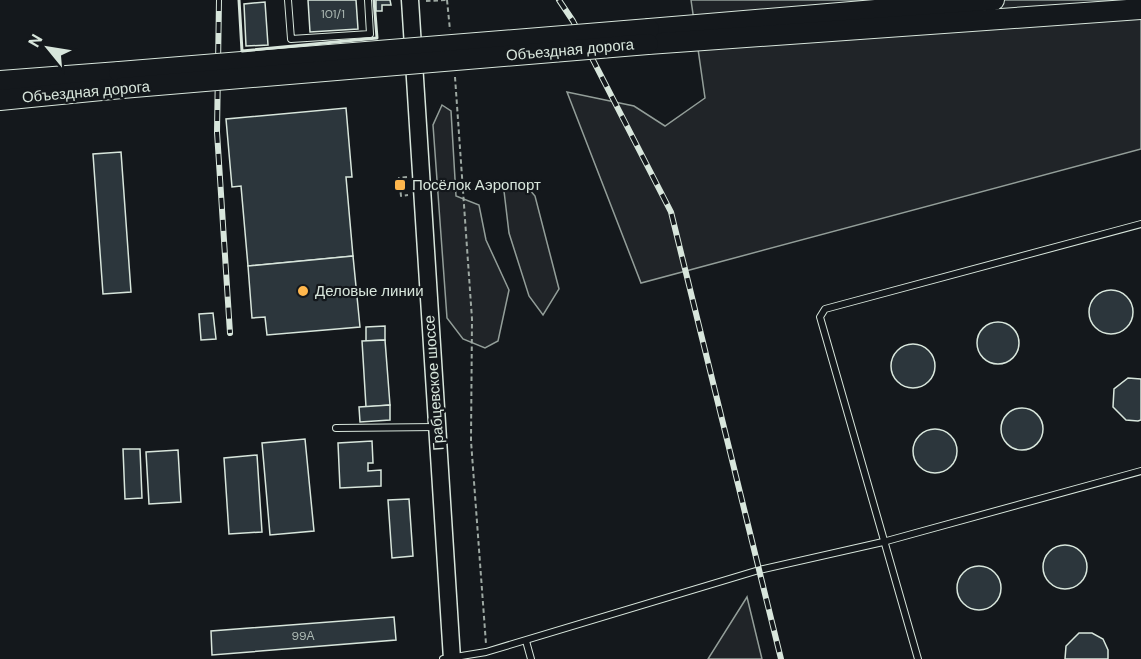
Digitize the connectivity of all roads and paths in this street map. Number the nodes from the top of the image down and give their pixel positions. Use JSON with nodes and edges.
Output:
{"nodes":[{"id":1,"x":288,"y":0,"type":"edge"},
{"id":2,"x":368,"y":0,"type":"edge"},
{"id":3,"x":447,"y":0,"type":"edge"},
{"id":4,"x":994,"y":0,"type":"edge"},
{"id":5,"x":418,"y":1,"type":"edge"},
{"id":6,"x":1141,"y":9,"type":"edge"},
{"id":7,"x":451,"y":36,"type":"dead end"},
{"id":8,"x":649,"y":36,"type":"junction"},
{"id":9,"x":454,"y":71,"type":"dead end"},
{"id":10,"x":120,"y":80,"type":"junction"},
{"id":11,"x":0,"y":81,"type":"edge"},
{"id":12,"x":0,"y":100,"type":"edge"},
{"id":13,"x":407,"y":177,"type":"joint"},
{"id":14,"x":1141,"y":225,"type":"edge"},
{"id":15,"x":437,"y":427,"type":"junction"},
{"id":16,"x":336,"y":428,"type":"dead end"},
{"id":17,"x":1141,"y":471,"type":"edge"},
{"id":18,"x":883,"y":542,"type":"junction"},
{"id":19,"x":526,"y":640,"type":"junction"},
{"id":20,"x":486,"y":651,"type":"junction"},
{"id":21,"x":449,"y":659,"type":"edge"},
{"id":22,"x":531,"y":659,"type":"edge"},
{"id":23,"x":918,"y":659,"type":"edge"}],
"edges":[{"from":1,"to":2,"type":"lane"},
{"from":3,"to":5,"type":"path"},
{"from":3,"to":7,"type":"path"},
{"from":4,"to":8,"type":"highway","name":"Объездная дорога"},
{"from":5,"to":15,"type":"main road","name":"Грабцевское шоссе"},
{"from":6,"to":8,"type":"highway","name":"Объездная дорога"},
{"from":8,"to":10,"type":"highway","name":"Объездная дорога","bridge":true},
{"from":9,"to":20,"type":"path"},
{"from":10,"to":11,"type":"highway","name":"Объездная дорога"},
{"from":10,"to":12,"type":"highway","name":"Объездная дорога"},
{"from":13,"to":13,"type":"path"},
{"from":14,"to":18,"type":"lane"},
{"from":15,"to":16,"type":"lane"},
{"from":15,"to":21,"type":"main road","name":"Грабцевское шоссе"},
{"from":17,"to":18,"type":"lane"},
{"from":18,"to":19,"type":"lane"},
{"from":18,"to":23,"type":"lane"},
{"from":19,"to":20,"type":"lane"},
{"from":19,"to":22,"type":"lane"},
{"from":20,"to":21,"type":"lane"}]}
